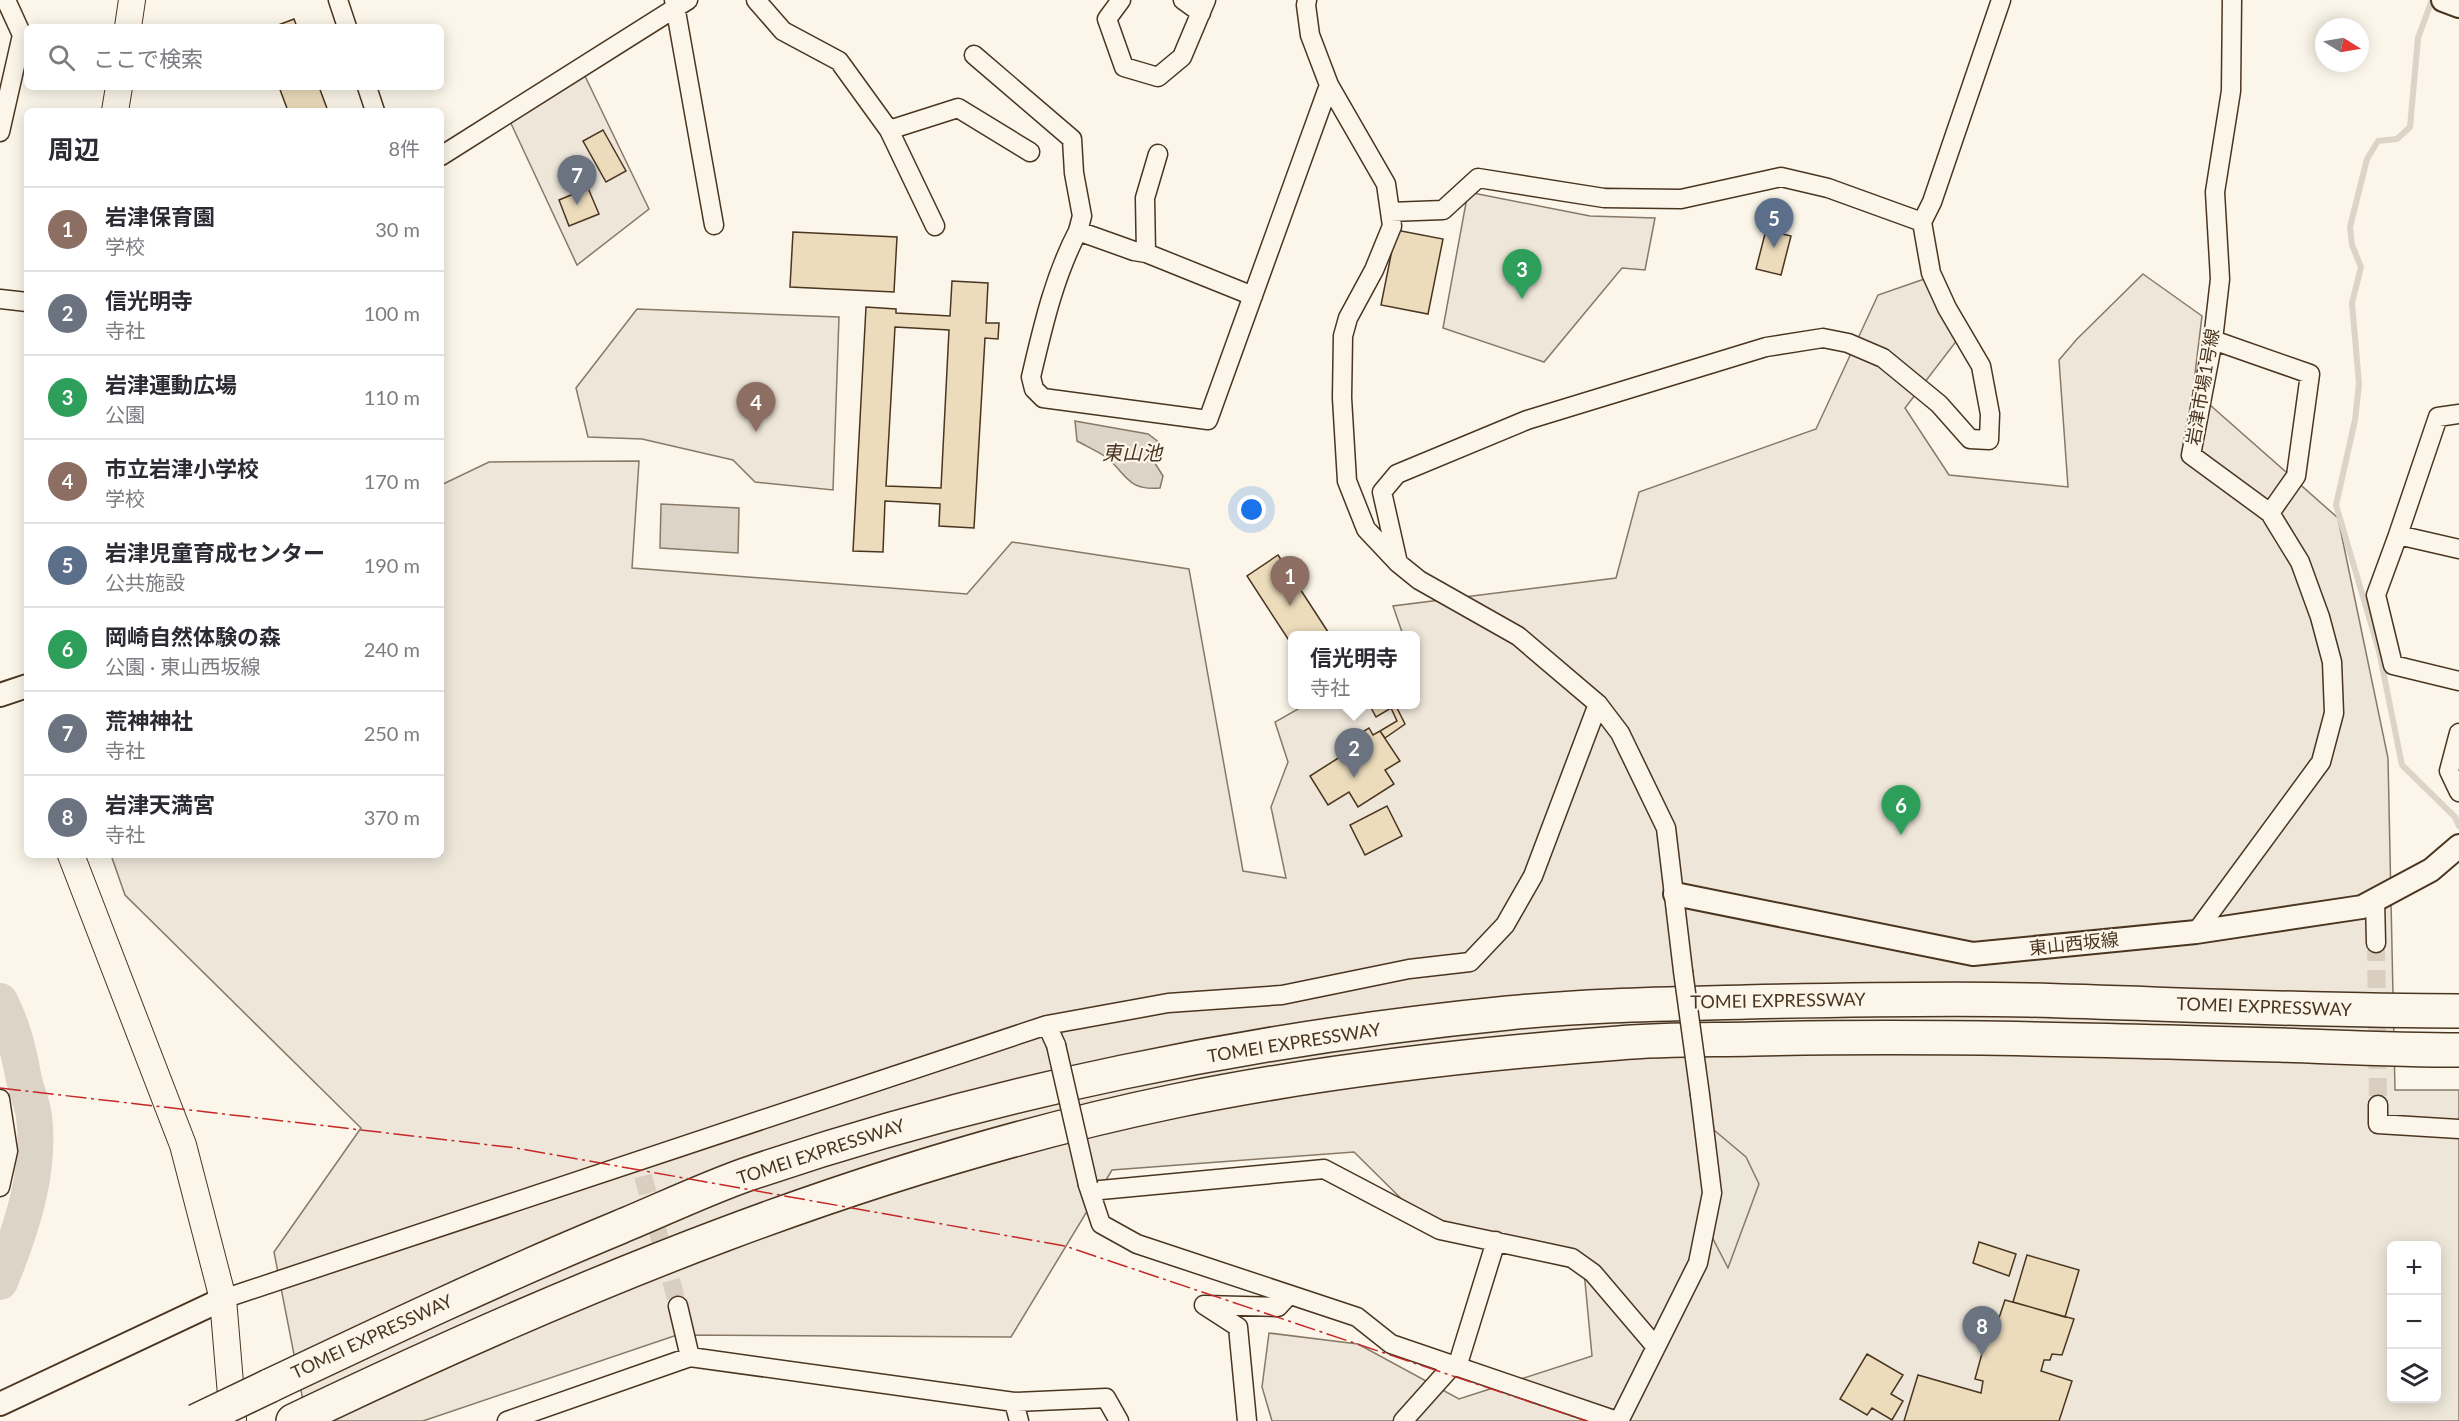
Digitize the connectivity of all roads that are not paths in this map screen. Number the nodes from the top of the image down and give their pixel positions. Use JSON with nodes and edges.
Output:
{"nodes":[{"id":1,"x":6,"y":0,"type":"edge"},
{"id":2,"x":132,"y":0,"type":"edge"},
{"id":3,"x":338,"y":0,"type":"edge"},
{"id":4,"x":756,"y":0,"type":"edge"},
{"id":5,"x":1121,"y":0,"type":"edge"},
{"id":6,"x":1183,"y":0,"type":"edge"},
{"id":7,"x":2001,"y":0,"type":"edge"},
{"id":8,"x":2232,"y":0,"type":"edge"},
{"id":9,"x":2443,"y":0,"type":"edge"},
{"id":10,"x":679,"y":2,"type":"edge"},
{"id":11,"x":1305,"y":2,"type":"edge"},
{"id":12,"x":2459,"y":6,"type":"edge"},
{"id":13,"x":1204,"y":7,"type":"edge"},
{"id":14,"x":128,"y":24,"type":"edge"},
{"id":15,"x":346,"y":24,"type":"edge"},
{"id":16,"x":974,"y":55,"type":"dead end"},
{"id":17,"x":1329,"y":85,"type":"junction"},
{"id":18,"x":118,"y":90,"type":"edge"},
{"id":19,"x":368,"y":90,"type":"edge"},
{"id":20,"x":116,"y":108,"type":"edge"},
{"id":21,"x":374,"y":108,"type":"edge"},
{"id":22,"x":889,"y":130,"type":"junction"},
{"id":23,"x":0,"y":132,"type":"edge"},
{"id":24,"x":1030,"y":152,"type":"dead end"},
{"id":25,"x":444,"y":154,"type":"edge"},
{"id":26,"x":1158,"y":154,"type":"dead end"},
{"id":27,"x":1390,"y":212,"type":"junction"},
{"id":28,"x":1922,"y":222,"type":"junction"},
{"id":29,"x":714,"y":225,"type":"dead end"},
{"id":30,"x":935,"y":226,"type":"dead end"},
{"id":31,"x":1078,"y":231,"type":"junction"},
{"id":32,"x":1146,"y":253,"type":"junction"},
{"id":33,"x":1253,"y":296,"type":"junction"},
{"id":34,"x":0,"y":299,"type":"edge"},
{"id":35,"x":24,"y":302,"type":"edge"},
{"id":36,"x":2213,"y":340,"type":"junction"},
{"id":37,"x":2459,"y":414,"type":"edge"},
{"id":38,"x":2270,"y":513,"type":"junction"},
{"id":39,"x":2398,"y":535,"type":"junction"},
{"id":40,"x":2459,"y":549,"type":"edge"},
{"id":41,"x":1398,"y":563,"type":"junction"},
{"id":42,"x":2459,"y":681,"type":"edge"},
{"id":43,"x":24,"y":687,"type":"edge"},
{"id":44,"x":0,"y":695,"type":"edge"},
{"id":45,"x":1598,"y":704,"type":"junction"},
{"id":46,"x":2459,"y":733,"type":"edge"},
{"id":47,"x":2459,"y":792,"type":"edge"},
{"id":48,"x":2459,"y":846,"type":"edge"},
{"id":49,"x":72,"y":858,"type":"edge"},
{"id":50,"x":1675,"y":894,"type":"junction"},
{"id":51,"x":2375,"y":900,"type":"junction"},
{"id":52,"x":2196,"y":932,"type":"junction"},
{"id":53,"x":2376,"y":943,"type":"tunnel mouth"},
{"id":54,"x":2459,"y":1011,"type":"edge"},
{"id":55,"x":1047,"y":1025,"type":"junction"},
{"id":56,"x":2459,"y":1050,"type":"edge"},
{"id":57,"x":0,"y":1099,"type":"edge"},
{"id":58,"x":2378,"y":1105,"type":"tunnel mouth"},
{"id":59,"x":2459,"y":1129,"type":"edge"},
{"id":60,"x":0,"y":1186,"type":"edge"},
{"id":61,"x":1089,"y":1188,"type":"junction"},
{"id":62,"x":1496,"y":1241,"type":"junction"},
{"id":63,"x":1289,"y":1295,"type":"junction"},
{"id":64,"x":223,"y":1299,"type":"junction"},
{"id":65,"x":678,"y":1306,"type":"tunnel mouth"},
{"id":66,"x":1656,"y":1347,"type":"junction"},
{"id":67,"x":690,"y":1357,"type":"junction"},
{"id":68,"x":1455,"y":1366,"type":"junction"},
{"id":69,"x":1014,"y":1402,"type":"junction"},
{"id":70,"x":0,"y":1404,"type":"edge"},
{"id":71,"x":196,"y":1421,"type":"edge"},
{"id":72,"x":233,"y":1421,"type":"edge"},
{"id":73,"x":293,"y":1421,"type":"edge"},
{"id":74,"x":507,"y":1421,"type":"edge"},
{"id":75,"x":1018,"y":1421,"type":"edge"},
{"id":76,"x":1119,"y":1421,"type":"edge"},
{"id":77,"x":1247,"y":1421,"type":"edge"},
{"id":78,"x":1403,"y":1421,"type":"edge"},
{"id":79,"x":1618,"y":1421,"type":"edge"}],
"edges":[{"from":1,"to":23,"type":"street"},
{"from":2,"to":14,"type":"main road"},
{"from":3,"to":15,"type":"street"},
{"from":4,"to":22,"type":"street"},
{"from":5,"to":13,"type":"street"},
{"from":6,"to":13,"type":"street"},
{"from":7,"to":28,"type":"street"},
{"from":8,"to":36,"type":"street","name":"岩津市場1号線"},
{"from":9,"to":12,"type":"street"},
{"from":10,"to":25,"type":"street"},
{"from":10,"to":29,"type":"street"},
{"from":11,"to":17,"type":"street"},
{"from":16,"to":31,"type":"street"},
{"from":17,"to":27,"type":"street"},
{"from":17,"to":33,"type":"street"},
{"from":18,"to":20,"type":"main road"},
{"from":19,"to":21,"type":"street"},
{"from":22,"to":24,"type":"street"},
{"from":22,"to":30,"type":"street"},
{"from":26,"to":32,"type":"street"},
{"from":27,"to":28,"type":"street"},
{"from":27,"to":41,"type":"street"},
{"from":28,"to":41,"type":"street"},
{"from":31,"to":32,"type":"street"},
{"from":31,"to":33,"type":"street"},
{"from":32,"to":33,"type":"street"},
{"from":34,"to":35,"type":"street"},
{"from":36,"to":38,"type":"street","name":"岩津市場1号線"},
{"from":36,"to":38,"type":"street"},
{"from":37,"to":39,"type":"street"},
{"from":38,"to":52,"type":"street","name":"岩津市場1号線"},
{"from":39,"to":40,"type":"street"},
{"from":39,"to":42,"type":"street"},
{"from":41,"to":45,"type":"street"},
{"from":43,"to":44,"type":"street"},
{"from":45,"to":50,"type":"street"},
{"from":45,"to":55,"type":"street"},
{"from":46,"to":47,"type":"street"},
{"from":48,"to":51,"type":"street","name":"東山西坂線"},
{"from":49,"to":64,"type":"main road"},
{"from":50,"to":52,"type":"street","name":"東山西坂線"},
{"from":50,"to":66,"type":"street","bridge":true},
{"from":51,"to":52,"type":"street","name":"東山西坂線"},
{"from":51,"to":53,"type":"street"},
{"from":54,"to":71,"type":"highway","name":"TOMEI EXPRESSWAY","bridge":true},
{"from":55,"to":61,"type":"street","bridge":true},
{"from":55,"to":64,"type":"street"},
{"from":56,"to":73,"type":"highway","name":"TOMEI EXPRESSWAY"},
{"from":57,"to":60,"type":"street"},
{"from":58,"to":59,"type":"street"},
{"from":61,"to":62,"type":"street"},
{"from":61,"to":63,"type":"street"},
{"from":62,"to":66,"type":"street"},
{"from":62,"to":68,"type":"street"},
{"from":63,"to":68,"type":"street"},
{"from":63,"to":77,"type":"street"},
{"from":64,"to":70,"type":"street"},
{"from":64,"to":72,"type":"main road"},
{"from":65,"to":67,"type":"street"},
{"from":66,"to":79,"type":"street"},
{"from":67,"to":69,"type":"street"},
{"from":67,"to":74,"type":"street"},
{"from":68,"to":78,"type":"street"},
{"from":68,"to":79,"type":"street"},
{"from":69,"to":75,"type":"street"},
{"from":69,"to":76,"type":"street"}]}
